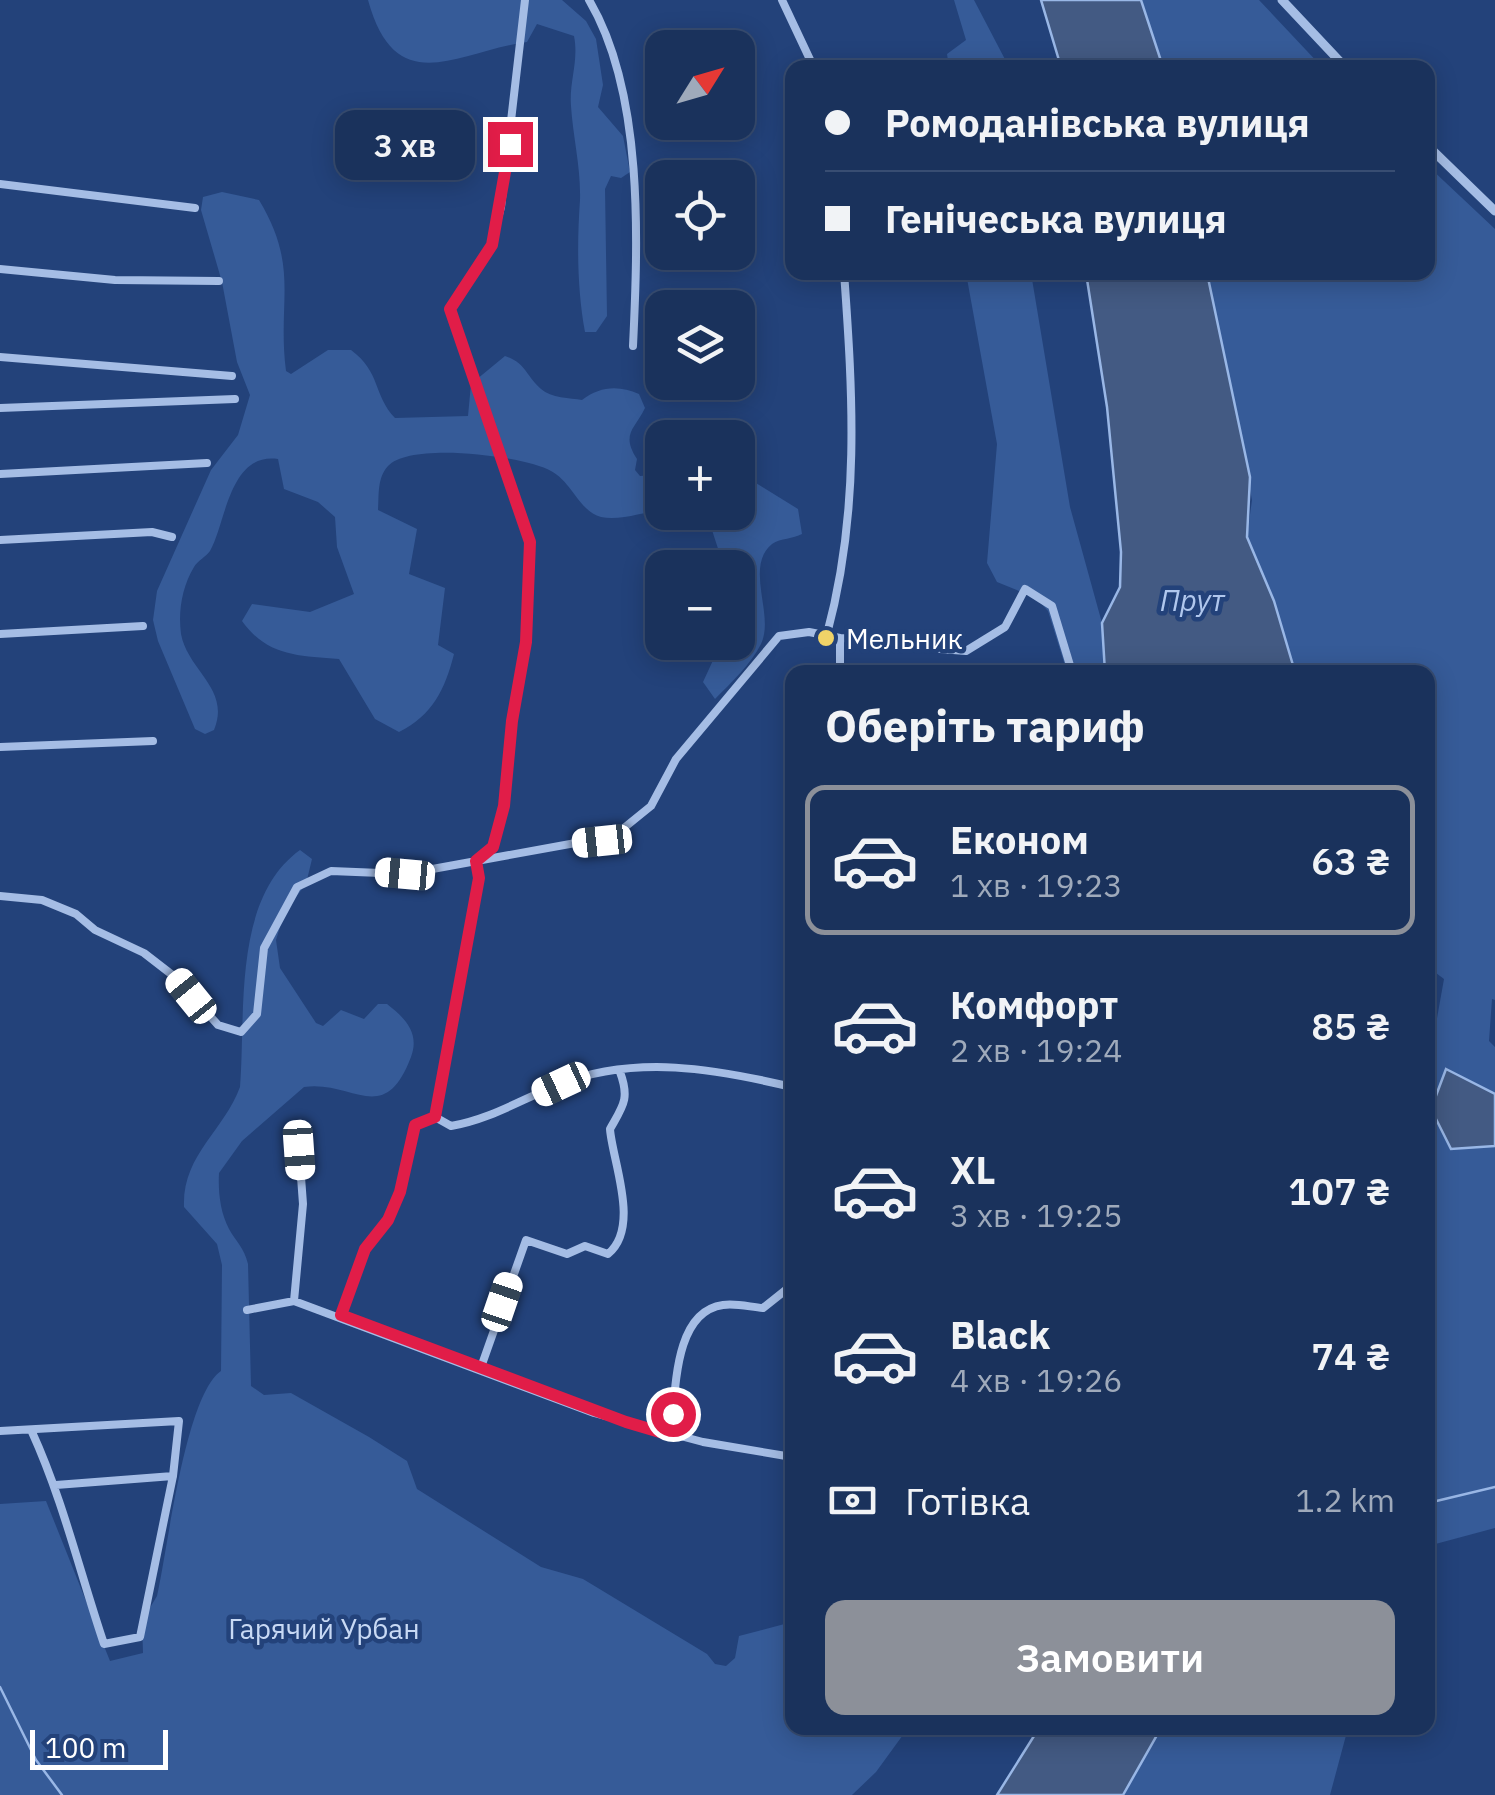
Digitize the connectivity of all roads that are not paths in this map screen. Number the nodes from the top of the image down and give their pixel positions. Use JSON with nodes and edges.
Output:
{"nodes":[{"id":1,"x":524,"y":0,"type":"edge"},
{"id":2,"x":589,"y":0,"type":"edge"},
{"id":3,"x":782,"y":0,"type":"edge"},
{"id":4,"x":1282,"y":0,"type":"edge"},
{"id":5,"x":810,"y":60,"type":"edge"},
{"id":6,"x":1338,"y":60,"type":"edge"},
{"id":7,"x":1435,"y":153,"type":"edge"},
{"id":8,"x":0,"y":184,"type":"edge"},
{"id":9,"x":195,"y":208,"type":"dead end"},
{"id":10,"x":1495,"y":211,"type":"edge"},
{"id":11,"x":0,"y":269,"type":"edge"},
{"id":12,"x":844,"y":280,"type":"edge"},
{"id":13,"x":219,"y":281,"type":"dead end"},
{"id":14,"x":633,"y":346,"type":"dead end"},
{"id":15,"x":0,"y":356,"type":"edge"},
{"id":16,"x":232,"y":376,"type":"dead end"},
{"id":17,"x":234,"y":398,"type":"dead end"},
{"id":18,"x":0,"y":408,"type":"edge"},
{"id":19,"x":207,"y":463,"type":"dead end"},
{"id":20,"x":0,"y":474,"type":"edge"},
{"id":21,"x":172,"y":536,"type":"dead end"},
{"id":22,"x":0,"y":540,"type":"edge"},
{"id":23,"x":143,"y":626,"type":"dead end"},
{"id":24,"x":0,"y":634,"type":"edge"},
{"id":25,"x":828,"y":634,"type":"junction"},
{"id":26,"x":840,"y":638,"type":"junction"},
{"id":27,"x":840,"y":665,"type":"edge"},
{"id":28,"x":1070,"y":665,"type":"edge"},
{"id":29,"x":153,"y":741,"type":"dead end"},
{"id":30,"x":0,"y":747,"type":"edge"},
{"id":31,"x":476,"y":861,"type":"junction"},
{"id":32,"x":0,"y":896,"type":"edge"},
{"id":33,"x":620,"y":1072,"type":"junction"},
{"id":34,"x":785,"y":1086,"type":"edge"},
{"id":35,"x":435,"y":1117,"type":"junction"},
{"id":36,"x":299,"y":1150,"type":"dead end"},
{"id":37,"x":785,"y":1291,"type":"edge"},
{"id":38,"x":294,"y":1301,"type":"junction"},
{"id":39,"x":247,"y":1310,"type":"dead end"},
{"id":40,"x":341,"y":1315,"type":"junction"},
{"id":41,"x":480,"y":1370,"type":"junction"},
{"id":42,"x":0,"y":1431,"type":"edge"},
{"id":43,"x":32,"y":1432,"type":"junction"},
{"id":44,"x":670,"y":1435,"type":"junction"},
{"id":45,"x":785,"y":1455,"type":"edge"},
{"id":46,"x":173,"y":1476,"type":"junction"},
{"id":47,"x":56,"y":1485,"type":"junction"}],
"edges":[{"from":1,"to":31,"type":"street"},
{"from":2,"to":14,"type":"street"},
{"from":3,"to":5,"type":"street"},
{"from":4,"to":6,"type":"street"},
{"from":7,"to":10,"type":"street"},
{"from":8,"to":9,"type":"street"},
{"from":11,"to":13,"type":"street"},
{"from":12,"to":25,"type":"street"},
{"from":15,"to":16,"type":"street"},
{"from":17,"to":18,"type":"street"},
{"from":19,"to":20,"type":"street"},
{"from":21,"to":22,"type":"street"},
{"from":23,"to":24,"type":"street"},
{"from":25,"to":26,"type":"street"},
{"from":25,"to":31,"type":"street"},
{"from":26,"to":27,"type":"street"},
{"from":26,"to":28,"type":"street"},
{"from":29,"to":30,"type":"street"},
{"from":31,"to":32,"type":"street"},
{"from":31,"to":35,"type":"street"},
{"from":33,"to":34,"type":"street"},
{"from":33,"to":35,"type":"street"},
{"from":33,"to":41,"type":"street"},
{"from":35,"to":40,"type":"street"},
{"from":36,"to":38,"type":"street"},
{"from":37,"to":44,"type":"street"},
{"from":38,"to":39,"type":"street"},
{"from":38,"to":40,"type":"street"},
{"from":40,"to":41,"type":"street"},
{"from":41,"to":44,"type":"street"},
{"from":42,"to":43,"type":"street"},
{"from":43,"to":46,"type":"street"},
{"from":43,"to":47,"type":"street"},
{"from":44,"to":45,"type":"street"},
{"from":46,"to":47,"type":"street"},
{"from":46,"to":47,"type":"street"}]}
